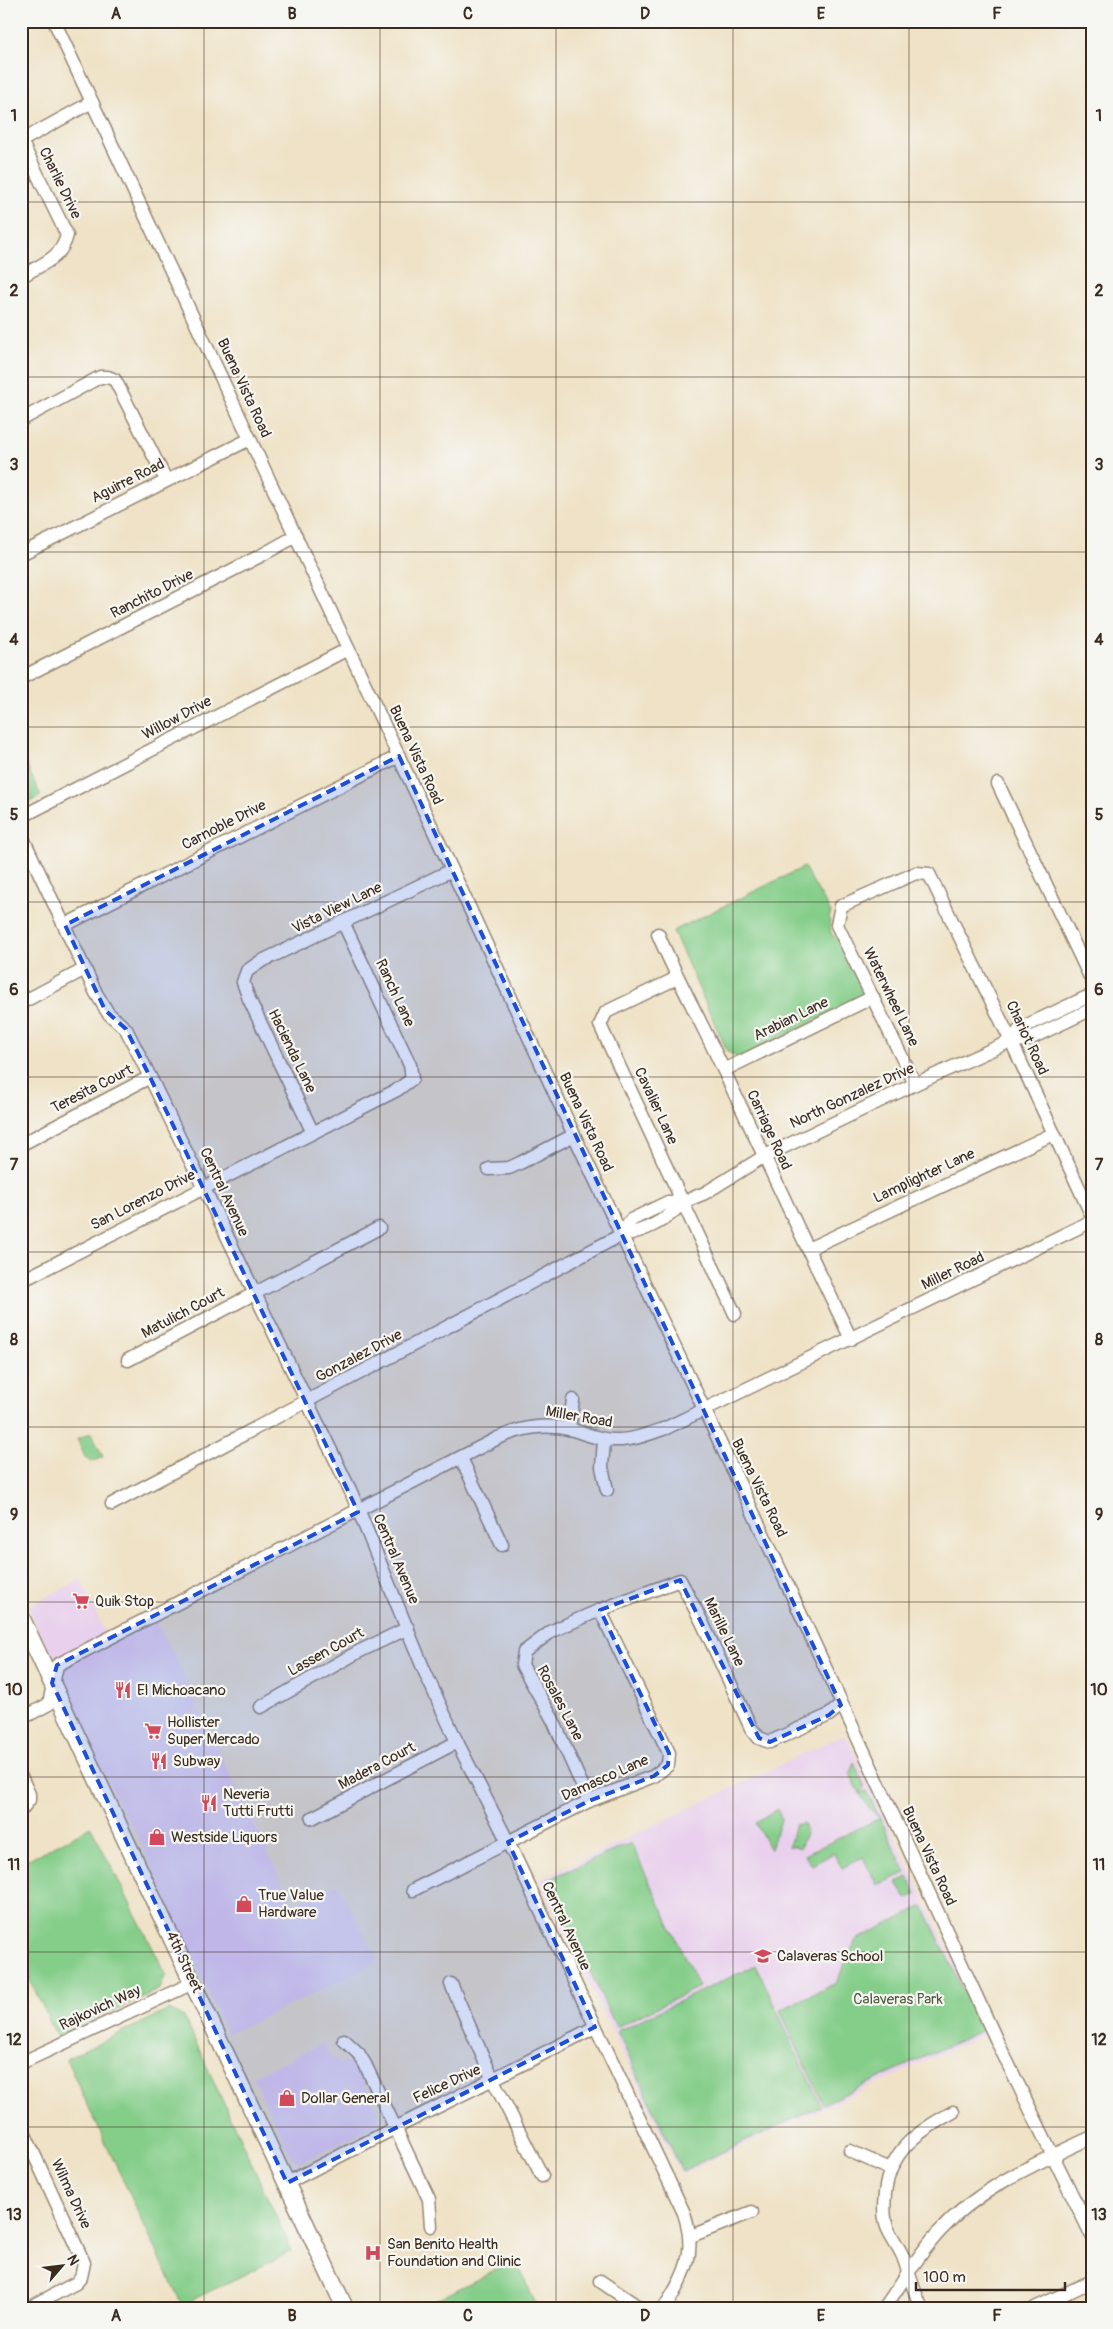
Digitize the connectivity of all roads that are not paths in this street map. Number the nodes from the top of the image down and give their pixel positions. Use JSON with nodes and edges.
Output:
{"nodes":[{"id":1,"x":54,"y":21,"type":"edge"},
{"id":2,"x":92,"y":102,"type":"junction"},
{"id":3,"x":21,"y":141,"type":"edge"},
{"id":4,"x":21,"y":277,"type":"edge"},
{"id":5,"x":21,"y":420,"type":"edge"},
{"id":6,"x":250,"y":439,"type":"junction"},
{"id":7,"x":166,"y":480,"type":"junction"},
{"id":8,"x":296,"y":536,"type":"junction"},
{"id":9,"x":21,"y":554,"type":"edge"},
{"id":10,"x":348,"y":649,"type":"junction"},
{"id":11,"x":21,"y":678,"type":"edge"},
{"id":12,"x":399,"y":756,"type":"junction"},
{"id":13,"x":998,"y":784,"type":"dead end"},
{"id":14,"x":21,"y":817,"type":"edge"},
{"id":15,"x":21,"y":834,"type":"edge"},
{"id":16,"x":452,"y":870,"type":"junction"},
{"id":17,"x":929,"y":874,"type":"joint"},
{"id":18,"x":343,"y":922,"type":"junction"},
{"id":19,"x":65,"y":925,"type":"junction"},
{"id":20,"x":658,"y":934,"type":"dead end"},
{"id":21,"x":85,"y":970,"type":"junction"},
{"id":22,"x":677,"y":978,"type":"junction"},
{"id":23,"x":1092,"y":981,"type":"edge"},
{"id":24,"x":243,"y":982,"type":"joint"},
{"id":25,"x":873,"y":998,"type":"junction"},
{"id":26,"x":1092,"y":998,"type":"edge"},
{"id":27,"x":21,"y":1003,"type":"edge"},
{"id":28,"x":1092,"y":1009,"type":"edge"},
{"id":29,"x":1011,"y":1041,"type":"junction"},
{"id":30,"x":724,"y":1070,"type":"junction"},
{"id":31,"x":150,"y":1077,"type":"junction"},
{"id":32,"x":412,"y":1079,"type":"joint"},
{"id":33,"x":915,"y":1084,"type":"junction"},
{"id":34,"x":313,"y":1133,"type":"junction"},
{"id":35,"x":1053,"y":1134,"type":"junction"},
{"id":36,"x":574,"y":1135,"type":"junction"},
{"id":37,"x":22,"y":1144,"type":"edge"},
{"id":38,"x":763,"y":1156,"type":"junction"},
{"id":39,"x":489,"y":1169,"type":"dead end"},
{"id":40,"x":204,"y":1188,"type":"junction"},
{"id":41,"x":684,"y":1202,"type":"junction"},
{"id":42,"x":1092,"y":1216,"type":"edge"},
{"id":43,"x":1092,"y":1221,"type":"edge"},
{"id":44,"x":379,"y":1228,"type":"dead end"},
{"id":45,"x":621,"y":1235,"type":"junction"},
{"id":46,"x":808,"y":1248,"type":"junction"},
{"id":47,"x":21,"y":1280,"type":"edge"},
{"id":48,"x":254,"y":1293,"type":"junction"},
{"id":49,"x":735,"y":1314,"type":"dead end"},
{"id":50,"x":851,"y":1339,"type":"junction"},
{"id":51,"x":128,"y":1360,"type":"dead end"},
{"id":52,"x":573,"y":1400,"type":"dead end"},
{"id":53,"x":307,"y":1402,"type":"junction"},
{"id":54,"x":703,"y":1411,"type":"junction"},
{"id":55,"x":569,"y":1429,"type":"junction"},
{"id":56,"x":604,"y":1440,"type":"junction"},
{"id":57,"x":461,"y":1458,"type":"junction"},
{"id":58,"x":607,"y":1490,"type":"dead end"},
{"id":59,"x":112,"y":1504,"type":"dead end"},
{"id":60,"x":358,"y":1512,"type":"junction"},
{"id":61,"x":502,"y":1545,"type":"dead end"},
{"id":62,"x":600,"y":1610,"type":"junction"},
{"id":63,"x":21,"y":1617,"type":"edge"},
{"id":64,"x":408,"y":1628,"type":"junction"},
{"id":65,"x":552,"y":1631,"type":"joint"},
{"id":66,"x":52,"y":1683,"type":"junction"},
{"id":67,"x":841,"y":1705,"type":"junction"},
{"id":68,"x":261,"y":1707,"type":"dead end"},
{"id":69,"x":21,"y":1719,"type":"edge"},
{"id":70,"x":457,"y":1742,"type":"junction"},
{"id":71,"x":21,"y":1777,"type":"edge"},
{"id":72,"x":589,"y":1801,"type":"junction"},
{"id":73,"x":24,"y":1806,"type":"edge"},
{"id":74,"x":312,"y":1818,"type":"dead end"},
{"id":75,"x":508,"y":1842,"type":"junction"},
{"id":76,"x":413,"y":1890,"type":"dead end"},
{"id":77,"x":194,"y":1983,"type":"junction"},
{"id":78,"x":451,"y":1984,"type":"dead end"},
{"id":79,"x":595,"y":2027,"type":"junction"},
{"id":80,"x":344,"y":2040,"type":"dead end"},
{"id":81,"x":21,"y":2063,"type":"edge"},
{"id":82,"x":494,"y":2080,"type":"junction"},
{"id":83,"x":953,"y":2112,"type":"dead end"},
{"id":84,"x":21,"y":2126,"type":"edge"},
{"id":85,"x":396,"y":2126,"type":"junction"},
{"id":86,"x":1092,"y":2138,"type":"edge"},
{"id":87,"x":850,"y":2151,"type":"dead end"},
{"id":88,"x":1052,"y":2156,"type":"junction"},
{"id":89,"x":890,"y":2169,"type":"junction"},
{"id":90,"x":542,"y":2176,"type":"dead end"},
{"id":91,"x":287,"y":2183,"type":"junction"},
{"id":92,"x":752,"y":2212,"type":"dead end"},
{"id":93,"x":431,"y":2226,"type":"dead end"},
{"id":94,"x":691,"y":2236,"type":"junction"},
{"id":95,"x":1092,"y":2236,"type":"edge"},
{"id":96,"x":908,"y":2270,"type":"junction"},
{"id":97,"x":600,"y":2281,"type":"dead end"},
{"id":98,"x":1092,"y":2281,"type":"edge"},
{"id":99,"x":29,"y":2308,"type":"edge"},
{"id":100,"x":345,"y":2308,"type":"edge"},
{"id":101,"x":640,"y":2308,"type":"edge"},
{"id":102,"x":664,"y":2308,"type":"edge"},
{"id":103,"x":884,"y":2308,"type":"edge"},
{"id":104,"x":922,"y":2308,"type":"edge"},
{"id":105,"x":1035,"y":2308,"type":"edge"}],
"edges":[{"from":1,"to":2,"type":"street","name":"Buena Vista Road"},
{"from":2,"to":3,"type":"street"},
{"from":2,"to":6,"type":"street","name":"Buena Vista Road"},
{"from":3,"to":4,"type":"street","name":"Charlie Drive"},
{"from":5,"to":7,"type":"street"},
{"from":6,"to":7,"type":"street","name":"Aguirre Road"},
{"from":6,"to":8,"type":"street","name":"Buena Vista Road"},
{"from":7,"to":9,"type":"street","name":"Aguirre Road"},
{"from":8,"to":10,"type":"street","name":"Buena Vista Road"},
{"from":8,"to":11,"type":"street","name":"Ranchito Drive"},
{"from":10,"to":12,"type":"street","name":"Buena Vista Road"},
{"from":10,"to":14,"type":"street","name":"Willow Drive"},
{"from":12,"to":16,"type":"street","name":"Buena Vista Road"},
{"from":12,"to":19,"type":"street","name":"Carnoble Drive"},
{"from":13,"to":23,"type":"street"},
{"from":15,"to":19,"type":"street","name":"Central Avenue"},
{"from":16,"to":18,"type":"street","name":"Vista View Lane"},
{"from":16,"to":36,"type":"street","name":"Buena Vista Road"},
{"from":17,"to":25,"type":"street","name":"Waterwheel Lane"},
{"from":17,"to":29,"type":"street","name":"Chariot Road"},
{"from":18,"to":24,"type":"street","name":"Vista View Lane"},
{"from":18,"to":32,"type":"street","name":"Ranch Lane"},
{"from":19,"to":21,"type":"street","name":"Central Avenue"},
{"from":20,"to":22,"type":"street","name":"Carriage Road"},
{"from":21,"to":27,"type":"street"},
{"from":21,"to":31,"type":"street","name":"Central Avenue"},
{"from":22,"to":30,"type":"street","name":"Carriage Road"},
{"from":22,"to":41,"type":"street","name":"Cavalier Lane"},
{"from":24,"to":34,"type":"street","name":"Hacienda Lane"},
{"from":25,"to":30,"type":"street","name":"Arabian Lane"},
{"from":25,"to":33,"type":"street","name":"Waterwheel Lane"},
{"from":26,"to":29,"type":"street","name":"North Gonzalez Drive"},
{"from":28,"to":29,"type":"street","name":"North Gonzalez Drive"},
{"from":29,"to":33,"type":"street","name":"North Gonzalez Drive"},
{"from":29,"to":35,"type":"street","name":"Chariot Road"},
{"from":30,"to":38,"type":"street","name":"Carriage Road"},
{"from":31,"to":37,"type":"street","name":"Teresita Court"},
{"from":31,"to":40,"type":"street","name":"Central Avenue"},
{"from":32,"to":34,"type":"street","name":"San Lorenzo Drive"},
{"from":33,"to":38,"type":"street","name":"North Gonzalez Drive"},
{"from":34,"to":40,"type":"street","name":"San Lorenzo Drive"},
{"from":35,"to":42,"type":"street","name":"Chariot Road"},
{"from":35,"to":46,"type":"street","name":"Lamplighter Lane"},
{"from":36,"to":39,"type":"street"},
{"from":36,"to":45,"type":"street","name":"Buena Vista Road"},
{"from":38,"to":41,"type":"street","name":"North Gonzalez Drive"},
{"from":38,"to":46,"type":"street","name":"Carriage Road"},
{"from":40,"to":47,"type":"street","name":"San Lorenzo Drive"},
{"from":40,"to":48,"type":"street","name":"Central Avenue"},
{"from":41,"to":45,"type":"street","name":"North Gonzalez Drive"},
{"from":41,"to":49,"type":"street","name":"Cavalier Lane"},
{"from":43,"to":50,"type":"street","name":"Miller Road"},
{"from":44,"to":48,"type":"street","name":"Matulich Court"},
{"from":45,"to":53,"type":"street","name":"Gonzalez Drive"},
{"from":45,"to":54,"type":"street","name":"Buena Vista Road"},
{"from":46,"to":50,"type":"street","name":"Carriage Road"},
{"from":48,"to":51,"type":"street","name":"Matulich Court"},
{"from":48,"to":53,"type":"street","name":"Central Avenue"},
{"from":50,"to":54,"type":"street","name":"Miller Road"},
{"from":52,"to":55,"type":"street"},
{"from":53,"to":59,"type":"street","name":"Gonzalez Drive"},
{"from":53,"to":60,"type":"street","name":"Central Avenue"},
{"from":54,"to":56,"type":"street","name":"Miller Road"},
{"from":54,"to":67,"type":"street","name":"Buena Vista Road"},
{"from":55,"to":56,"type":"street","name":"Miller Road"},
{"from":55,"to":57,"type":"street","name":"Miller Road"},
{"from":56,"to":58,"type":"street"},
{"from":57,"to":60,"type":"street","name":"Miller Road"},
{"from":57,"to":61,"type":"street"},
{"from":60,"to":64,"type":"street","name":"Central Avenue"},
{"from":60,"to":66,"type":"street","name":"Miller Road"},
{"from":62,"to":65,"type":"street","name":"Marille Lane"},
{"from":62,"to":67,"type":"street","name":"Marille Lane"},
{"from":62,"to":72,"type":"street","name":"Damasco Lane"},
{"from":63,"to":66,"type":"main road","name":"4th Street"},
{"from":64,"to":68,"type":"street","name":"Lassen Court"},
{"from":64,"to":70,"type":"street","name":"Central Avenue"},
{"from":65,"to":72,"type":"street","name":"Rosales Lane"},
{"from":66,"to":69,"type":"street","name":"Miller Road"},
{"from":66,"to":77,"type":"main road","name":"4th Street"},
{"from":67,"to":88,"type":"street","name":"Buena Vista Road"},
{"from":70,"to":74,"type":"street","name":"Madera Court"},
{"from":70,"to":75,"type":"street","name":"Central Avenue"},
{"from":71,"to":73,"type":"street"},
{"from":72,"to":75,"type":"street","name":"Damasco Lane"},
{"from":75,"to":76,"type":"street","name":"Damasco Lane"},
{"from":75,"to":79,"type":"street","name":"Central Avenue"},
{"from":77,"to":81,"type":"street","name":"Rajkovich Way"},
{"from":77,"to":91,"type":"main road","name":"4th Street"},
{"from":78,"to":82,"type":"street"},
{"from":79,"to":82,"type":"street","name":"Felice Drive"},
{"from":79,"to":94,"type":"street","name":"Central Avenue"},
{"from":80,"to":85,"type":"street"},
{"from":82,"to":85,"type":"street","name":"Felice Drive"},
{"from":82,"to":90,"type":"street"},
{"from":83,"to":89,"type":"street"},
{"from":84,"to":99,"type":"street","name":"Wilma Drive"},
{"from":85,"to":91,"type":"street","name":"Felice Drive"},
{"from":85,"to":93,"type":"street"},
{"from":86,"to":88,"type":"street"},
{"from":87,"to":89,"type":"street"},
{"from":88,"to":95,"type":"street","name":"Buena Vista Road"},
{"from":88,"to":96,"type":"street"},
{"from":89,"to":96,"type":"street"},
{"from":91,"to":100,"type":"main road","name":"4th Street"},
{"from":92,"to":94,"type":"street"},
{"from":94,"to":102,"type":"street","name":"Central Avenue"},
{"from":96,"to":103,"type":"street"},
{"from":96,"to":104,"type":"street"},
{"from":97,"to":101,"type":"street"},
{"from":98,"to":105,"type":"street"}]}
